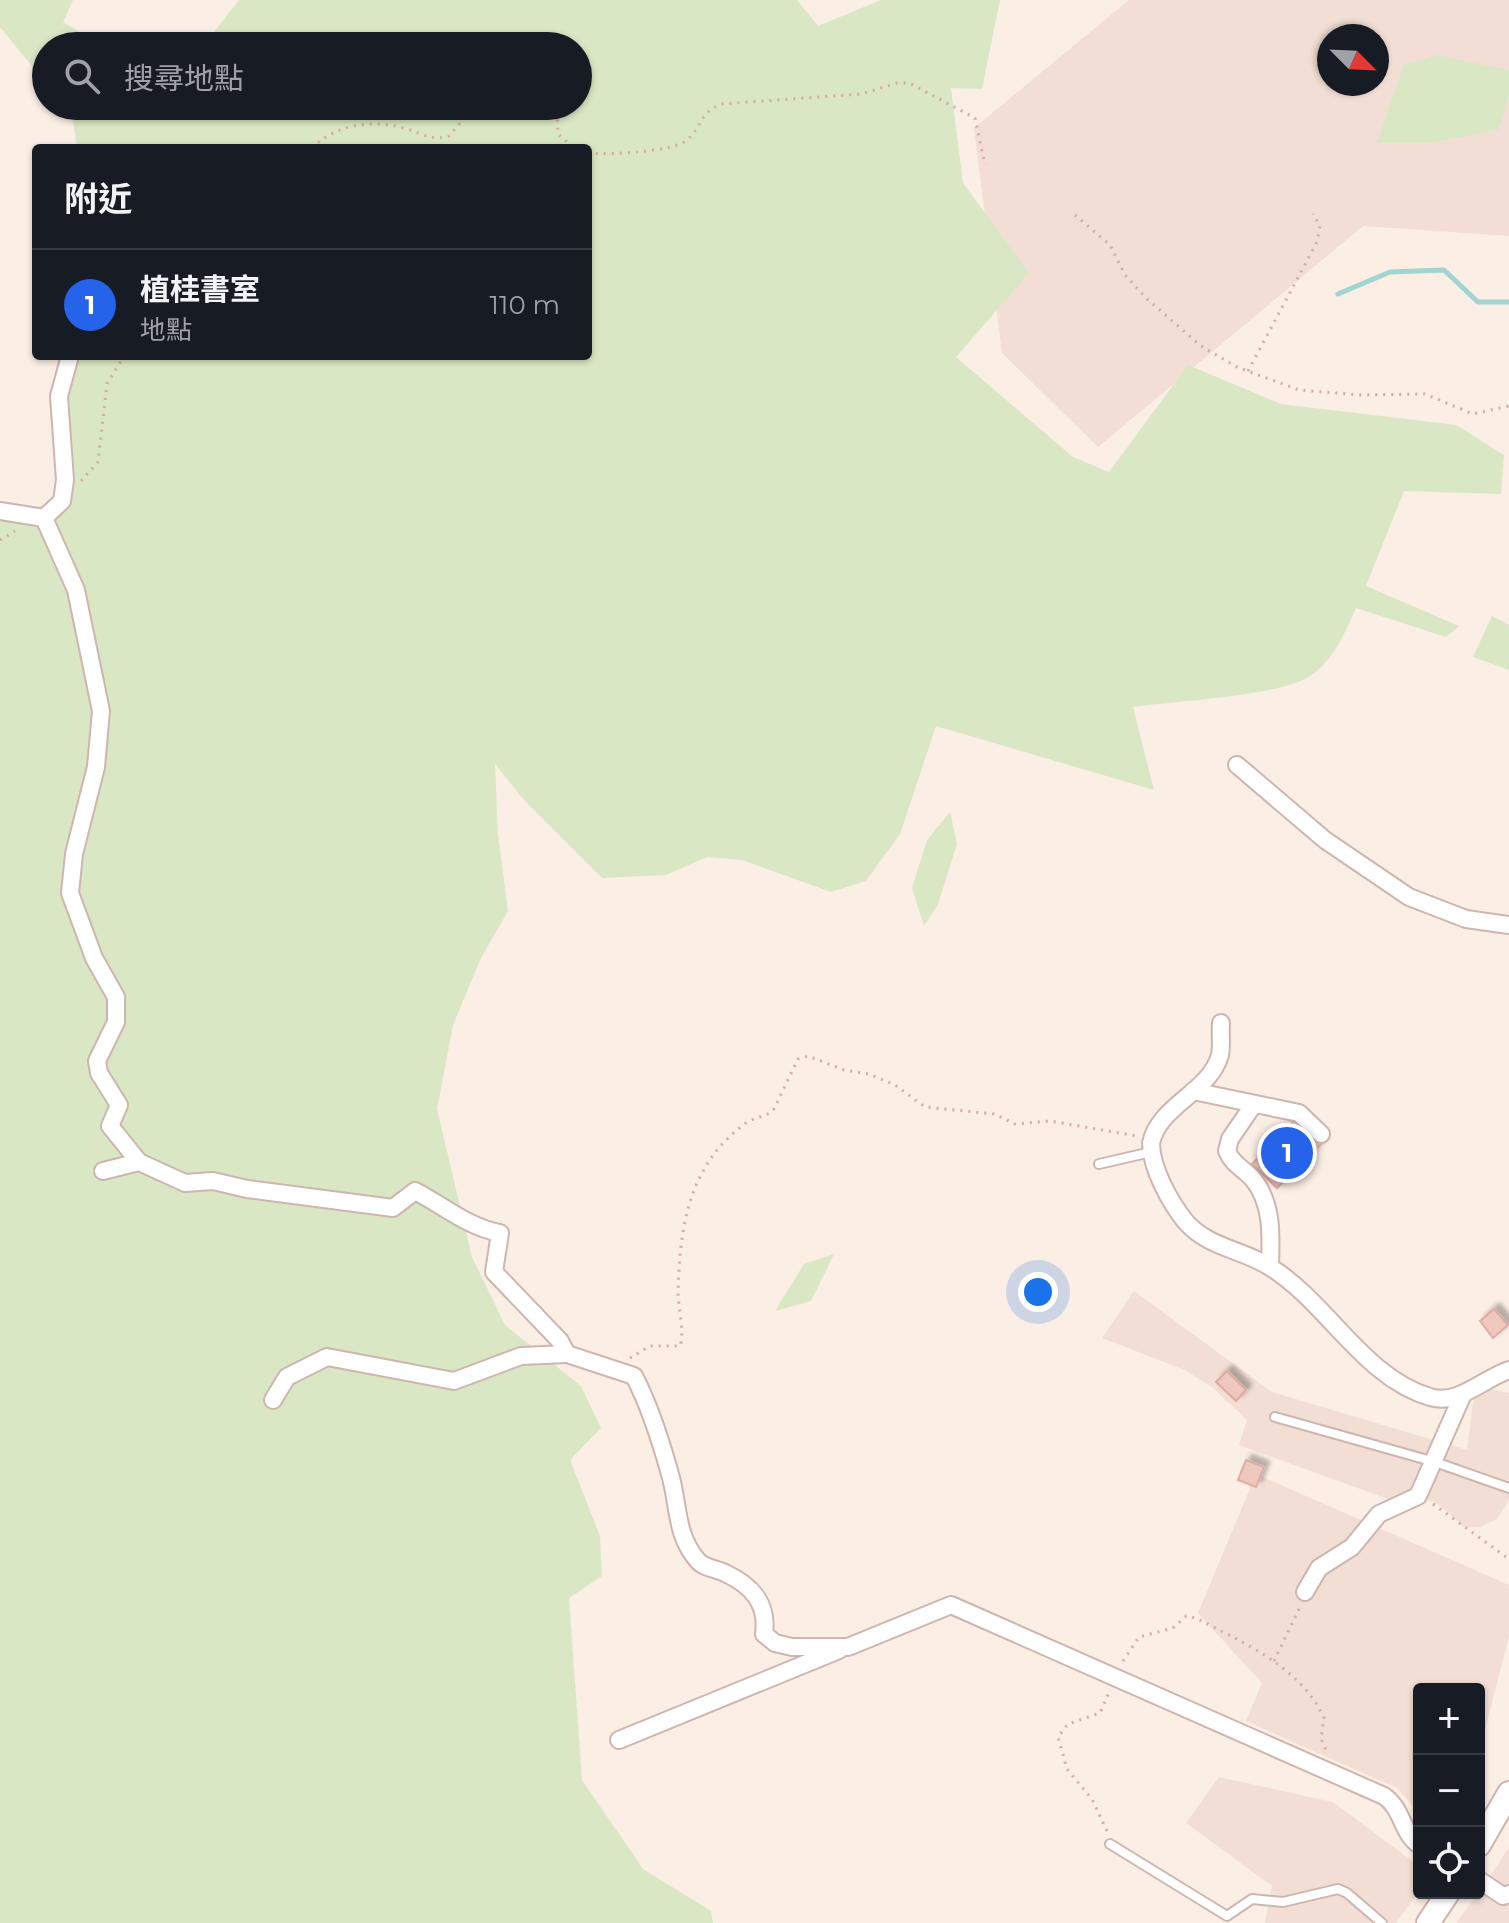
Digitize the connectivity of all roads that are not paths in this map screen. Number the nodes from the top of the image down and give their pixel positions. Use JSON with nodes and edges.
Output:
{"nodes":[{"id":1,"x":69,"y":360,"type":"edge"},
{"id":2,"x":0,"y":511,"type":"edge"},
{"id":3,"x":44,"y":518,"type":"junction"},
{"id":4,"x":1237,"y":765,"type":"dead end"},
{"id":5,"x":1509,"y":925,"type":"edge"},
{"id":6,"x":1221,"y":1023,"type":"dead end"},
{"id":7,"x":1193,"y":1091,"type":"junction"},
{"id":8,"x":1254,"y":1104,"type":"junction"},
{"id":9,"x":1321,"y":1134,"type":"dead end"},
{"id":10,"x":1149,"y":1152,"type":"junction"},
{"id":11,"x":139,"y":1162,"type":"junction"},
{"id":12,"x":1099,"y":1164,"type":"dead end"},
{"id":13,"x":103,"y":1171,"type":"dead end"},
{"id":14,"x":1270,"y":1266,"type":"junction"},
{"id":15,"x":567,"y":1354,"type":"junction"},
{"id":16,"x":1509,"y":1370,"type":"edge"},
{"id":17,"x":1463,"y":1394,"type":"junction"},
{"id":18,"x":273,"y":1400,"type":"dead end"},
{"id":19,"x":1275,"y":1417,"type":"dead end"},
{"id":20,"x":1435,"y":1462,"type":"junction"},
{"id":21,"x":1509,"y":1488,"type":"edge"},
{"id":22,"x":1305,"y":1592,"type":"road end"},
{"id":23,"x":848,"y":1647,"type":"junction"},
{"id":24,"x":619,"y":1740,"type":"dead end"},
{"id":25,"x":1509,"y":1793,"type":"edge"},
{"id":26,"x":1485,"y":1835,"type":"edge"},
{"id":27,"x":1413,"y":1839,"type":"edge"},
{"id":28,"x":1110,"y":1844,"type":"dead end"},
{"id":29,"x":1485,"y":1883,"type":"edge"},
{"id":30,"x":1508,"y":1896,"type":"edge"},
{"id":31,"x":1444,"y":1899,"type":"edge"},
{"id":32,"x":1382,"y":1923,"type":"edge"},
{"id":33,"x":1428,"y":1923,"type":"edge"}],
"edges":[{"from":1,"to":3,"type":"street"},
{"from":2,"to":3,"type":"street"},
{"from":3,"to":11,"type":"street"},
{"from":4,"to":5,"type":"street"},
{"from":6,"to":7,"type":"street"},
{"from":7,"to":8,"type":"street"},
{"from":7,"to":10,"type":"street"},
{"from":8,"to":9,"type":"street"},
{"from":8,"to":14,"type":"street"},
{"from":10,"to":12,"type":"lane"},
{"from":10,"to":14,"type":"street"},
{"from":11,"to":13,"type":"street"},
{"from":11,"to":15,"type":"street"},
{"from":14,"to":17,"type":"street"},
{"from":15,"to":18,"type":"street"},
{"from":15,"to":23,"type":"street"},
{"from":16,"to":17,"type":"street"},
{"from":17,"to":20,"type":"street"},
{"from":19,"to":20,"type":"lane"},
{"from":20,"to":21,"type":"lane"},
{"from":20,"to":22,"type":"street"},
{"from":23,"to":24,"type":"street"},
{"from":23,"to":27,"type":"street"},
{"from":25,"to":26,"type":"main road"},
{"from":28,"to":32,"type":"lane"},
{"from":29,"to":30,"type":"street"},
{"from":31,"to":33,"type":"main road"}]}
